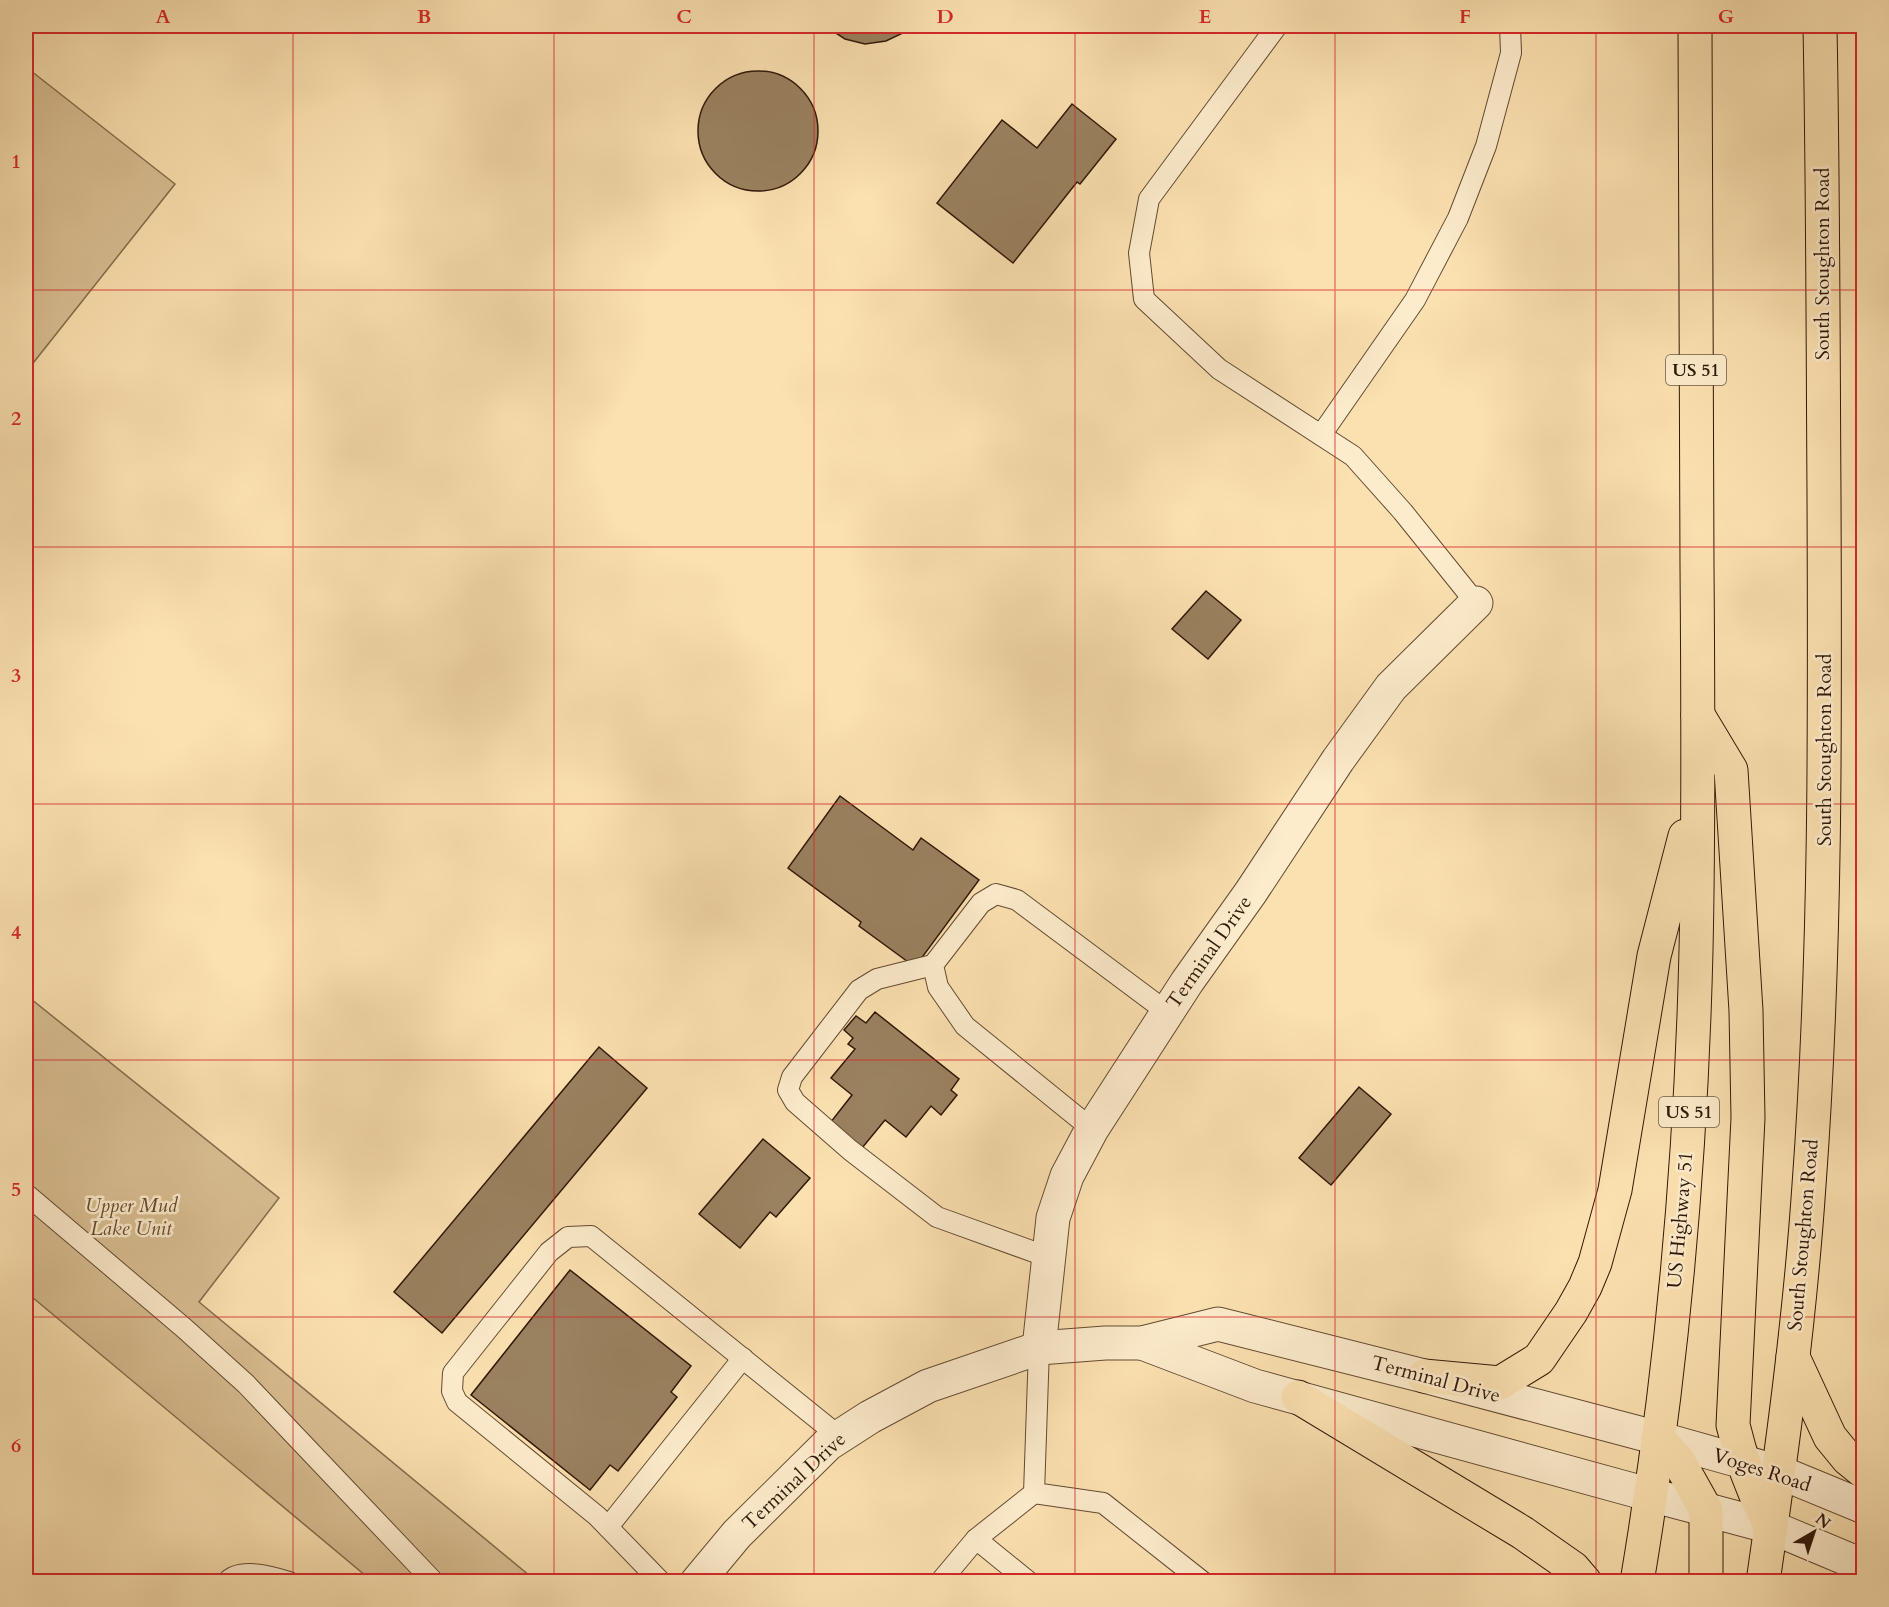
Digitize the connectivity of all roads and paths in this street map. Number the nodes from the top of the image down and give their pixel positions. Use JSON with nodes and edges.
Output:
{"nodes":[{"id":1,"x":1277,"y":26,"type":"edge"},
{"id":2,"x":1510,"y":26,"type":"edge"},
{"id":3,"x":1695,"y":26,"type":"edge"},
{"id":4,"x":1820,"y":26,"type":"edge"},
{"id":5,"x":1321,"y":435,"type":"junction"},
{"id":6,"x":1476,"y":603,"type":"joint"},
{"id":7,"x":1698,"y":715,"type":"junction"},
{"id":8,"x":1698,"y":785,"type":"junction"},
{"id":9,"x":933,"y":965,"type":"junction"},
{"id":10,"x":1167,"y":1012,"type":"junction"},
{"id":11,"x":1092,"y":1129,"type":"junction"},
{"id":12,"x":26,"y":1194,"type":"edge"},
{"id":13,"x":1048,"y":1257,"type":"junction"},
{"id":14,"x":1142,"y":1343,"type":"junction"},
{"id":15,"x":1039,"y":1348,"type":"junction"},
{"id":16,"x":1793,"y":1357,"type":"junction"},
{"id":17,"x":743,"y":1358,"type":"junction"},
{"id":18,"x":1424,"y":1376,"type":"junction"},
{"id":19,"x":1298,"y":1397,"type":"junction"},
{"id":20,"x":840,"y":1437,"type":"junction"},
{"id":21,"x":1658,"y":1438,"type":"junction"},
{"id":22,"x":1741,"y":1461,"type":"junction"},
{"id":23,"x":1779,"y":1472,"type":"junction"},
{"id":24,"x":1863,"y":1472,"type":"edge"},
{"id":25,"x":1034,"y":1493,"type":"junction"},
{"id":26,"x":1651,"y":1495,"type":"junction"},
{"id":27,"x":1863,"y":1507,"type":"edge"},
{"id":28,"x":1706,"y":1510,"type":"junction"},
{"id":29,"x":608,"y":1527,"type":"junction"},
{"id":30,"x":1771,"y":1527,"type":"junction"},
{"id":31,"x":976,"y":1539,"type":"junction"},
{"id":32,"x":1863,"y":1566,"type":"edge"},
{"id":33,"x":227,"y":1581,"type":"edge"},
{"id":34,"x":289,"y":1581,"type":"edge"},
{"id":35,"x":434,"y":1581,"type":"edge"},
{"id":36,"x":661,"y":1581,"type":"edge"},
{"id":37,"x":697,"y":1581,"type":"edge"},
{"id":38,"x":940,"y":1581,"type":"edge"},
{"id":39,"x":1029,"y":1581,"type":"edge"},
{"id":40,"x":1203,"y":1581,"type":"edge"},
{"id":41,"x":1585,"y":1581,"type":"edge"},
{"id":42,"x":1637,"y":1581,"type":"edge"},
{"id":43,"x":1706,"y":1581,"type":"edge"},
{"id":44,"x":1763,"y":1581,"type":"edge"}],
"edges":[{"from":1,"to":5,"type":"lane"},
{"from":2,"to":5,"type":"lane"},
{"from":3,"to":7,"type":"main road","number":"US 51"},
{"from":4,"to":16,"type":"main road","name":"South Stoughton Road"},
{"from":5,"to":6,"type":"lane"},
{"from":6,"to":10,"type":"street","name":"Terminal Drive"},
{"from":7,"to":8,"type":"main road","number":"US 51"},
{"from":7,"to":22,"type":"main road"},
{"from":8,"to":18,"type":"main road"},
{"from":8,"to":21,"type":"main road","name":"US Highway 51","number":"US 51"},
{"from":9,"to":10,"type":"lane"},
{"from":9,"to":11,"type":"lane"},
{"from":9,"to":13,"type":"lane"},
{"from":10,"to":11,"type":"street","name":"Terminal Drive"},
{"from":11,"to":13,"type":"street","name":"Terminal Drive"},
{"from":12,"to":35,"type":"lane"},
{"from":13,"to":15,"type":"street","name":"Terminal Drive"},
{"from":14,"to":15,"type":"street","name":"Terminal Drive"},
{"from":14,"to":18,"type":"street","name":"Terminal Drive"},
{"from":14,"to":19,"type":"street","name":"Terminal Drive"},
{"from":15,"to":20,"type":"street","name":"Terminal Drive"},
{"from":15,"to":25,"type":"lane"},
{"from":16,"to":23,"type":"main road","name":"South Stoughton Road"},
{"from":16,"to":24,"type":"main road"},
{"from":17,"to":20,"type":"lane"},
{"from":17,"to":29,"type":"lane"},
{"from":17,"to":29,"type":"lane"},
{"from":18,"to":21,"type":"street","name":"Terminal Drive"},
{"from":19,"to":26,"type":"street","name":"Terminal Drive"},
{"from":19,"to":41,"type":"main road"},
{"from":20,"to":37,"type":"street","name":"Terminal Drive"},
{"from":21,"to":22,"type":"street","name":"Voges Road"},
{"from":21,"to":26,"type":"main road","name":"US Highway 51","number":"US 51"},
{"from":21,"to":28,"type":"main road"},
{"from":22,"to":23,"type":"street","name":"Voges Road"},
{"from":22,"to":30,"type":"main road"},
{"from":23,"to":27,"type":"street","name":"Voges Road"},
{"from":23,"to":30,"type":"main road"},
{"from":25,"to":31,"type":"lane"},
{"from":25,"to":40,"type":"lane"},
{"from":26,"to":28,"type":"street"},
{"from":26,"to":42,"type":"main road","name":"US Highway 51","number":"US 51"},
{"from":28,"to":30,"type":"street"},
{"from":28,"to":43,"type":"main road"},
{"from":29,"to":36,"type":"lane"},
{"from":30,"to":32,"type":"street"},
{"from":30,"to":44,"type":"main road"},
{"from":31,"to":38,"type":"lane"},
{"from":31,"to":39,"type":"lane"},
{"from":33,"to":34,"type":"lane"}]}
